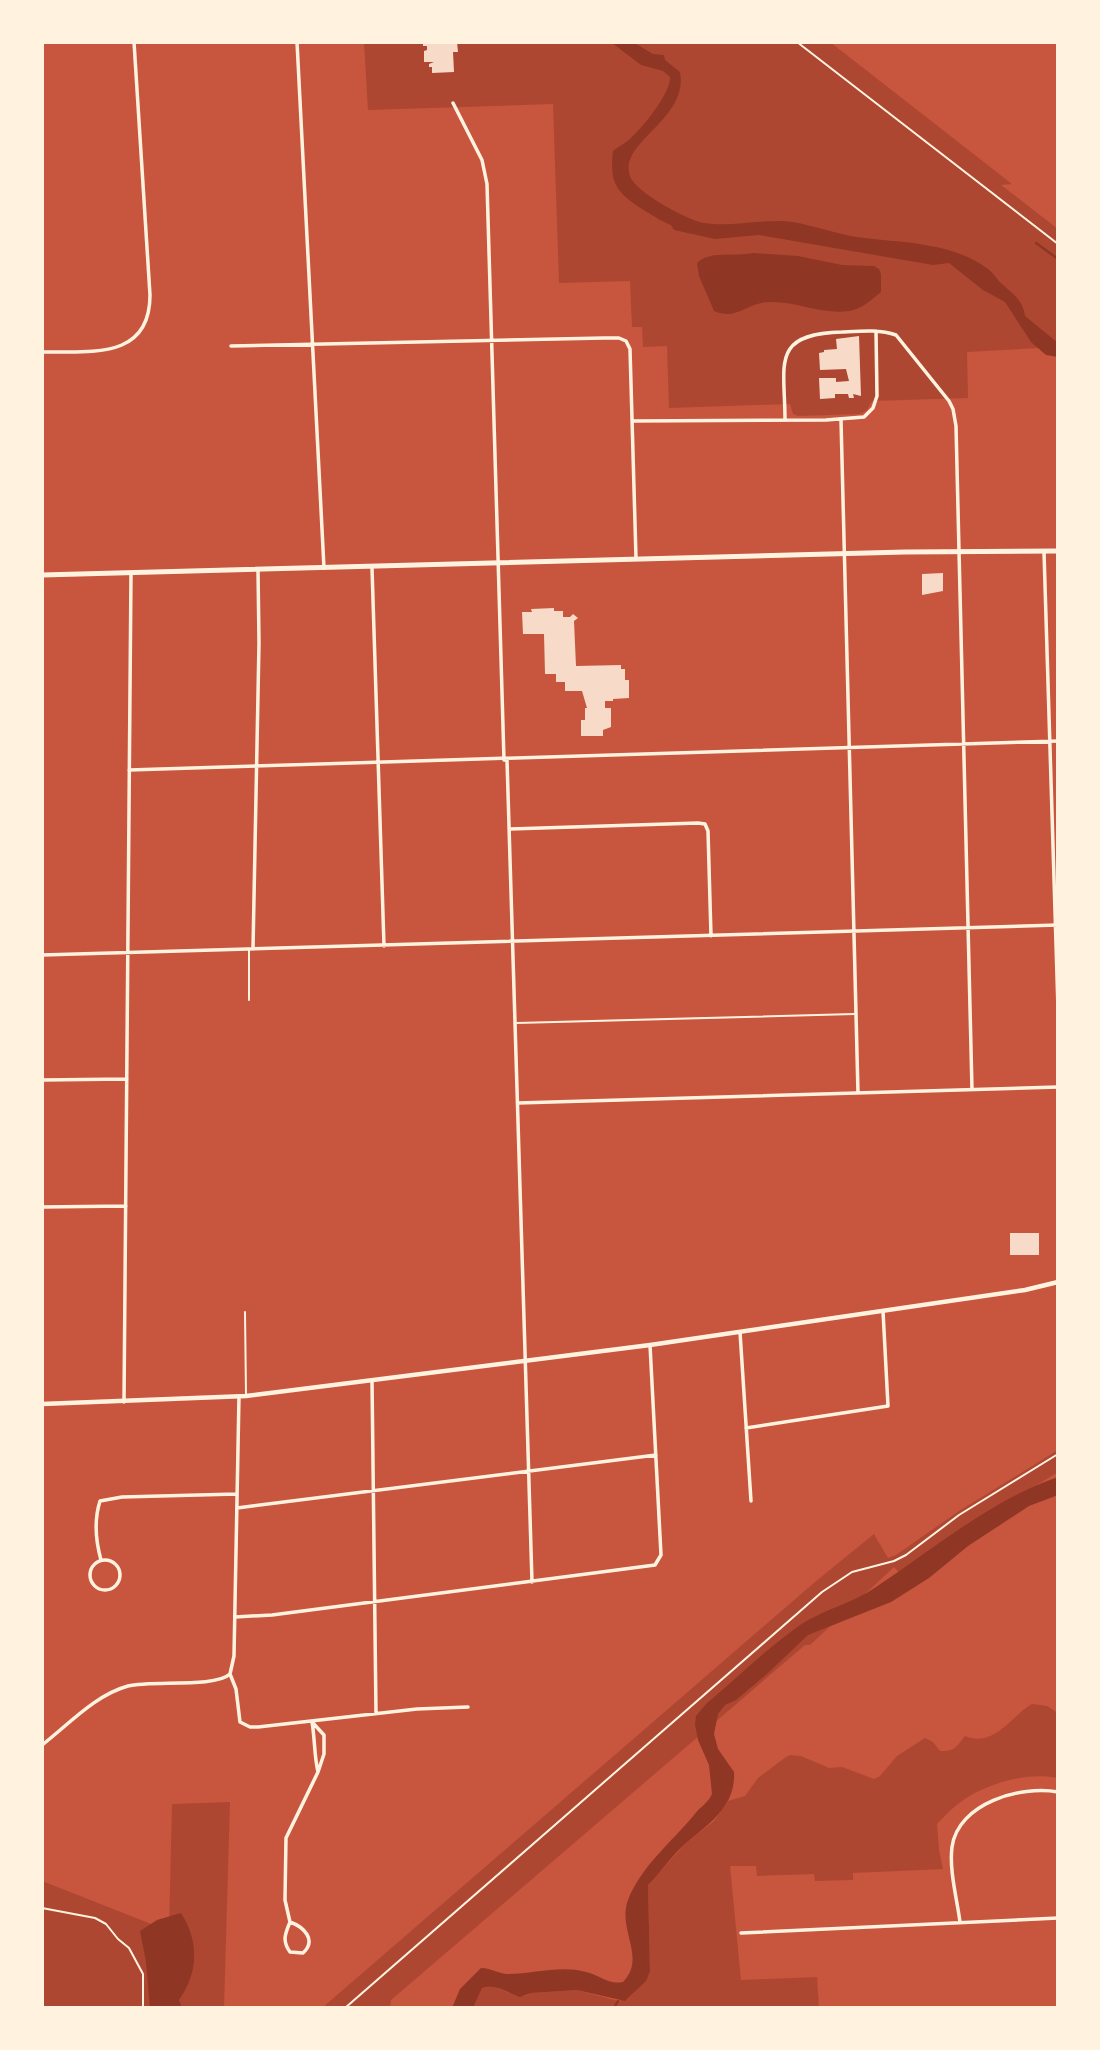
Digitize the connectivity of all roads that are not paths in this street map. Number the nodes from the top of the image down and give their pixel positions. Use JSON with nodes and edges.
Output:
{"nodes":[{"id":1,"x":134,"y":42,"type":"edge"},
{"id":2,"x":297,"y":42,"type":"edge"},
{"id":3,"x":453,"y":103,"type":"dead end"},
{"id":4,"x":876,"y":331,"type":"junction"},
{"id":5,"x":492,"y":341,"type":"junction"},
{"id":6,"x":231,"y":346,"type":"dead end"},
{"id":7,"x":312,"y":346,"type":"junction"},
{"id":8,"x":42,"y":352,"type":"edge"},
{"id":9,"x":785,"y":420,"type":"junction"},
{"id":10,"x":841,"y":420,"type":"junction"},
{"id":11,"x":632,"y":421,"type":"junction"},
{"id":12,"x":1044,"y":551,"type":"junction"},
{"id":13,"x":1058,"y":551,"type":"edge"},
{"id":14,"x":958,"y":552,"type":"junction"},
{"id":15,"x":845,"y":554,"type":"junction"},
{"id":16,"x":636,"y":560,"type":"junction"},
{"id":17,"x":498,"y":565,"type":"junction"},
{"id":18,"x":372,"y":568,"type":"junction"},
{"id":19,"x":258,"y":569,"type":"junction"},
{"id":20,"x":324,"y":569,"type":"junction"},
{"id":21,"x":131,"y":573,"type":"junction"},
{"id":22,"x":42,"y":575,"type":"edge"},
{"id":23,"x":1050,"y":741,"type":"junction"},
{"id":24,"x":1058,"y":741,"type":"edge"},
{"id":25,"x":963,"y":745,"type":"junction"},
{"id":26,"x":849,"y":749,"type":"junction"},
{"id":27,"x":505,"y":760,"type":"junction"},
{"id":28,"x":378,"y":763,"type":"junction"},
{"id":29,"x":256,"y":767,"type":"junction"},
{"id":30,"x":129,"y":770,"type":"junction"},
{"id":31,"x":510,"y":828,"type":"junction"},
{"id":32,"x":1057,"y":925,"type":"edge"},
{"id":33,"x":968,"y":928,"type":"junction"},
{"id":34,"x":854,"y":932,"type":"junction"},
{"id":35,"x":711,"y":936,"type":"junction"},
{"id":36,"x":514,"y":942,"type":"junction"},
{"id":37,"x":384,"y":946,"type":"junction"},
{"id":38,"x":251,"y":949,"type":"junction"},
{"id":39,"x":128,"y":953,"type":"junction"},
{"id":40,"x":42,"y":955,"type":"edge"},
{"id":41,"x":248,"y":1000,"type":"dead end"},
{"id":42,"x":1058,"y":1009,"type":"edge"},
{"id":43,"x":855,"y":1013,"type":"junction"},
{"id":44,"x":516,"y":1023,"type":"junction"},
{"id":45,"x":127,"y":1079,"type":"junction"},
{"id":46,"x":42,"y":1080,"type":"edge"},
{"id":47,"x":1058,"y":1087,"type":"edge"},
{"id":48,"x":972,"y":1090,"type":"junction"},
{"id":49,"x":858,"y":1093,"type":"junction"},
{"id":50,"x":518,"y":1103,"type":"junction"},
{"id":51,"x":126,"y":1206,"type":"junction"},
{"id":52,"x":42,"y":1207,"type":"edge"},
{"id":53,"x":1058,"y":1282,"type":"edge"},
{"id":54,"x":883,"y":1311,"type":"junction"},
{"id":55,"x":245,"y":1312,"type":"dead end"},
{"id":56,"x":740,"y":1332,"type":"junction"},
{"id":57,"x":650,"y":1345,"type":"junction"},
{"id":58,"x":525,"y":1361,"type":"junction"},
{"id":59,"x":372,"y":1380,"type":"junction"},
{"id":60,"x":239,"y":1396,"type":"junction"},
{"id":61,"x":246,"y":1396,"type":"junction"},
{"id":62,"x":124,"y":1402,"type":"junction"},
{"id":63,"x":42,"y":1404,"type":"edge"},
{"id":64,"x":746,"y":1428,"type":"junction"},
{"id":65,"x":656,"y":1455,"type":"junction"},
{"id":66,"x":529,"y":1471,"type":"junction"},
{"id":67,"x":374,"y":1492,"type":"junction"},
{"id":68,"x":237,"y":1494,"type":"junction"},
{"id":69,"x":751,"y":1501,"type":"dead end"},
{"id":70,"x":237,"y":1508,"type":"junction"},
{"id":71,"x":101,"y":1560,"type":"junction"},
{"id":72,"x":532,"y":1582,"type":"junction"},
{"id":73,"x":374,"y":1602,"type":"junction"},
{"id":74,"x":235,"y":1617,"type":"junction"},
{"id":75,"x":230,"y":1674,"type":"junction"},
{"id":76,"x":468,"y":1707,"type":"dead end"},
{"id":77,"x":376,"y":1713,"type":"junction"},
{"id":78,"x":312,"y":1721,"type":"junction"},
{"id":79,"x":42,"y":1745,"type":"edge"},
{"id":80,"x":318,"y":1772,"type":"junction"},
{"id":81,"x":1058,"y":1792,"type":"edge"},
{"id":82,"x":1058,"y":1918,"type":"edge"},
{"id":83,"x":290,"y":1922,"type":"junction"},
{"id":84,"x":960,"y":1922,"type":"junction"},
{"id":85,"x":741,"y":1933,"type":"dead end"}],
"edges":[{"from":1,"to":8,"type":"street"},
{"from":2,"to":7,"type":"street"},
{"from":3,"to":5,"type":"street"},
{"from":4,"to":9,"type":"street"},
{"from":4,"to":10,"type":"street"},
{"from":4,"to":14,"type":"street"},
{"from":5,"to":7,"type":"street"},
{"from":5,"to":11,"type":"street"},
{"from":5,"to":17,"type":"street"},
{"from":6,"to":7,"type":"street"},
{"from":7,"to":20,"type":"street"},
{"from":9,"to":10,"type":"street"},
{"from":9,"to":11,"type":"street"},
{"from":10,"to":15,"type":"street"},
{"from":11,"to":16,"type":"street"},
{"from":12,"to":13,"type":"main road"},
{"from":12,"to":14,"type":"main road"},
{"from":12,"to":23,"type":"street"},
{"from":14,"to":15,"type":"main road"},
{"from":14,"to":25,"type":"street"},
{"from":15,"to":16,"type":"main road"},
{"from":15,"to":26,"type":"street"},
{"from":16,"to":17,"type":"main road"},
{"from":17,"to":18,"type":"main road"},
{"from":17,"to":27,"type":"street"},
{"from":18,"to":20,"type":"main road"},
{"from":18,"to":28,"type":"street"},
{"from":19,"to":20,"type":"main road"},
{"from":19,"to":21,"type":"main road"},
{"from":19,"to":29,"type":"street"},
{"from":21,"to":22,"type":"main road"},
{"from":21,"to":30,"type":"street"},
{"from":23,"to":24,"type":"street"},
{"from":23,"to":25,"type":"street"},
{"from":23,"to":32,"type":"street"},
{"from":25,"to":26,"type":"street"},
{"from":25,"to":33,"type":"street"},
{"from":26,"to":27,"type":"street"},
{"from":26,"to":34,"type":"street"},
{"from":27,"to":28,"type":"street"},
{"from":27,"to":31,"type":"street"},
{"from":28,"to":29,"type":"street"},
{"from":28,"to":37,"type":"street"},
{"from":29,"to":30,"type":"street"},
{"from":29,"to":38,"type":"street"},
{"from":30,"to":39,"type":"street"},
{"from":31,"to":35,"type":"street"},
{"from":31,"to":36,"type":"street"},
{"from":32,"to":33,"type":"street"},
{"from":32,"to":42,"type":"street"},
{"from":33,"to":34,"type":"street"},
{"from":33,"to":48,"type":"street"},
{"from":34,"to":35,"type":"street"},
{"from":34,"to":43,"type":"street"},
{"from":35,"to":36,"type":"street"},
{"from":36,"to":37,"type":"street"},
{"from":36,"to":44,"type":"street"},
{"from":37,"to":38,"type":"street"},
{"from":38,"to":39,"type":"street"},
{"from":38,"to":41,"type":"lane"},
{"from":39,"to":40,"type":"street"},
{"from":39,"to":45,"type":"street"},
{"from":43,"to":44,"type":"lane"},
{"from":43,"to":49,"type":"street"},
{"from":44,"to":50,"type":"street"},
{"from":45,"to":46,"type":"street"},
{"from":45,"to":51,"type":"street"},
{"from":47,"to":48,"type":"street"},
{"from":48,"to":49,"type":"street"},
{"from":49,"to":50,"type":"street"},
{"from":50,"to":58,"type":"street"},
{"from":51,"to":52,"type":"street"},
{"from":51,"to":62,"type":"street"},
{"from":53,"to":54,"type":"street"},
{"from":54,"to":56,"type":"street"},
{"from":54,"to":64,"type":"street"},
{"from":55,"to":61,"type":"lane"},
{"from":56,"to":57,"type":"street"},
{"from":56,"to":64,"type":"street"},
{"from":57,"to":58,"type":"street"},
{"from":57,"to":65,"type":"street"},
{"from":58,"to":59,"type":"street"},
{"from":58,"to":66,"type":"street"},
{"from":59,"to":61,"type":"street"},
{"from":59,"to":67,"type":"street"},
{"from":60,"to":61,"type":"street"},
{"from":60,"to":62,"type":"street"},
{"from":60,"to":68,"type":"street"},
{"from":62,"to":63,"type":"street"},
{"from":64,"to":69,"type":"street"},
{"from":65,"to":66,"type":"street"},
{"from":65,"to":72,"type":"street"},
{"from":66,"to":67,"type":"street"},
{"from":66,"to":72,"type":"street"},
{"from":67,"to":70,"type":"street"},
{"from":67,"to":73,"type":"street"},
{"from":68,"to":70,"type":"street"},
{"from":68,"to":71,"type":"street"},
{"from":70,"to":74,"type":"street"},
{"from":71,"to":71,"type":"street"},
{"from":72,"to":73,"type":"street"},
{"from":73,"to":74,"type":"street"},
{"from":73,"to":77,"type":"street"},
{"from":74,"to":75,"type":"street"},
{"from":75,"to":78,"type":"street"},
{"from":75,"to":79,"type":"street"},
{"from":76,"to":77,"type":"street"},
{"from":77,"to":78,"type":"street"},
{"from":78,"to":80,"type":"street"},
{"from":78,"to":80,"type":"street"},
{"from":80,"to":83,"type":"street"},
{"from":81,"to":84,"type":"street"},
{"from":82,"to":84,"type":"street"},
{"from":83,"to":83,"type":"street"},
{"from":84,"to":85,"type":"street"}]}
